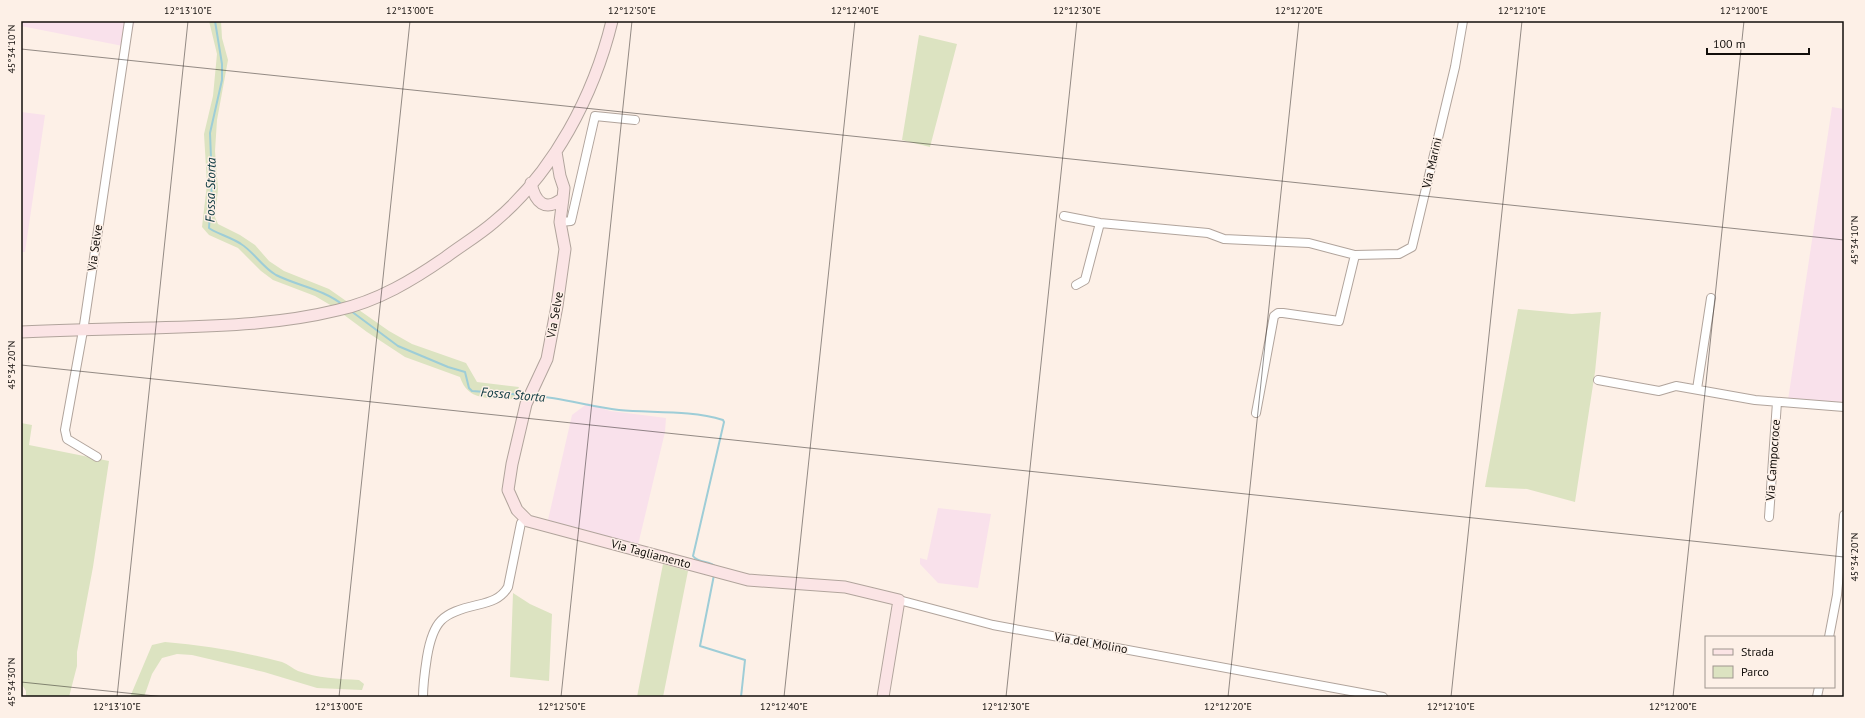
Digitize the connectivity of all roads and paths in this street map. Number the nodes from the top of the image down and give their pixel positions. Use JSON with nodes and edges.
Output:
{"nodes":[{"id":1,"x":129,"y":21,"type":"edge"},
{"id":2,"x":612,"y":21,"type":"edge"},
{"id":3,"x":1463,"y":21,"type":"edge"},
{"id":4,"x":635,"y":120,"type":"dead end"},
{"id":5,"x":556,"y":152,"type":"junction"},
{"id":6,"x":539,"y":173,"type":"junction"},
{"id":7,"x":560,"y":176,"type":"junction"},
{"id":8,"x":532,"y":183,"type":"junction"},
{"id":9,"x":563,"y":198,"type":"junction"},
{"id":10,"x":516,"y":201,"type":"junction"},
{"id":11,"x":542,"y":203,"type":"junction"},
{"id":12,"x":1064,"y":216,"type":"dead end"},
{"id":13,"x":560,"y":222,"type":"junction"},
{"id":14,"x":1100,"y":223,"type":"junction"},
{"id":15,"x":1355,"y":255,"type":"junction"},
{"id":16,"x":1076,"y":285,"type":"dead end"},
{"id":17,"x":1711,"y":298,"type":"dead end"},
{"id":18,"x":83,"y":330,"type":"junction"},
{"id":19,"x":21,"y":332,"type":"edge"},
{"id":20,"x":1598,"y":380,"type":"dead end"},
{"id":21,"x":1697,"y":389,"type":"junction"},
{"id":22,"x":1777,"y":402,"type":"junction"},
{"id":23,"x":1844,"y":407,"type":"edge"},
{"id":24,"x":1256,"y":413,"type":"dead end"},
{"id":25,"x":97,"y":457,"type":"dead end"},
{"id":26,"x":1844,"y":515,"type":"edge"},
{"id":27,"x":1769,"y":517,"type":"dead end"},
{"id":28,"x":525,"y":519,"type":"junction"},
{"id":29,"x":899,"y":600,"type":"junction"},
{"id":30,"x":1828,"y":636,"type":"edge"},
{"id":31,"x":423,"y":697,"type":"edge"},
{"id":32,"x":883,"y":697,"type":"edge"},
{"id":33,"x":1382,"y":697,"type":"edge"}],
"edges":[{"from":1,"to":18,"type":"street","name":"Via Selve"},
{"from":2,"to":5,"type":"street"},
{"from":3,"to":15,"type":"street","name":"Via Marini"},
{"from":4,"to":13,"type":"street"},
{"from":5,"to":6,"type":"street"},
{"from":5,"to":7,"type":"street","name":"Via Selve"},
{"from":6,"to":7,"type":"street"},
{"from":6,"to":8,"type":"street"},
{"from":7,"to":9,"type":"street","name":"Via Selve"},
{"from":8,"to":10,"type":"street"},
{"from":8,"to":11,"type":"street","name":"Via Selve"},
{"from":9,"to":11,"type":"street"},
{"from":9,"to":13,"type":"street","name":"Via Selve"},
{"from":10,"to":11,"type":"street"},
{"from":10,"to":18,"type":"street"},
{"from":11,"to":13,"type":"street","name":"Via Selve"},
{"from":12,"to":14,"type":"street","name":"Via Marini"},
{"from":13,"to":28,"type":"street","name":"Via Selve"},
{"from":14,"to":15,"type":"street","name":"Via Marini"},
{"from":14,"to":16,"type":"street"},
{"from":15,"to":24,"type":"street"},
{"from":17,"to":21,"type":"street"},
{"from":18,"to":19,"type":"street"},
{"from":18,"to":25,"type":"street","name":"Via Selve"},
{"from":20,"to":21,"type":"street","name":"Via Campocroce"},
{"from":21,"to":22,"type":"street","name":"Via Campocroce"},
{"from":22,"to":23,"type":"street","name":"Via Campocroce"},
{"from":22,"to":27,"type":"street","name":"Via Campocroce"},
{"from":26,"to":30,"type":"street"},
{"from":28,"to":29,"type":"street","name":"Via Tagliamento"},
{"from":28,"to":31,"type":"street"},
{"from":29,"to":32,"type":"street"},
{"from":29,"to":33,"type":"street","name":"Via del Molino"}]}
